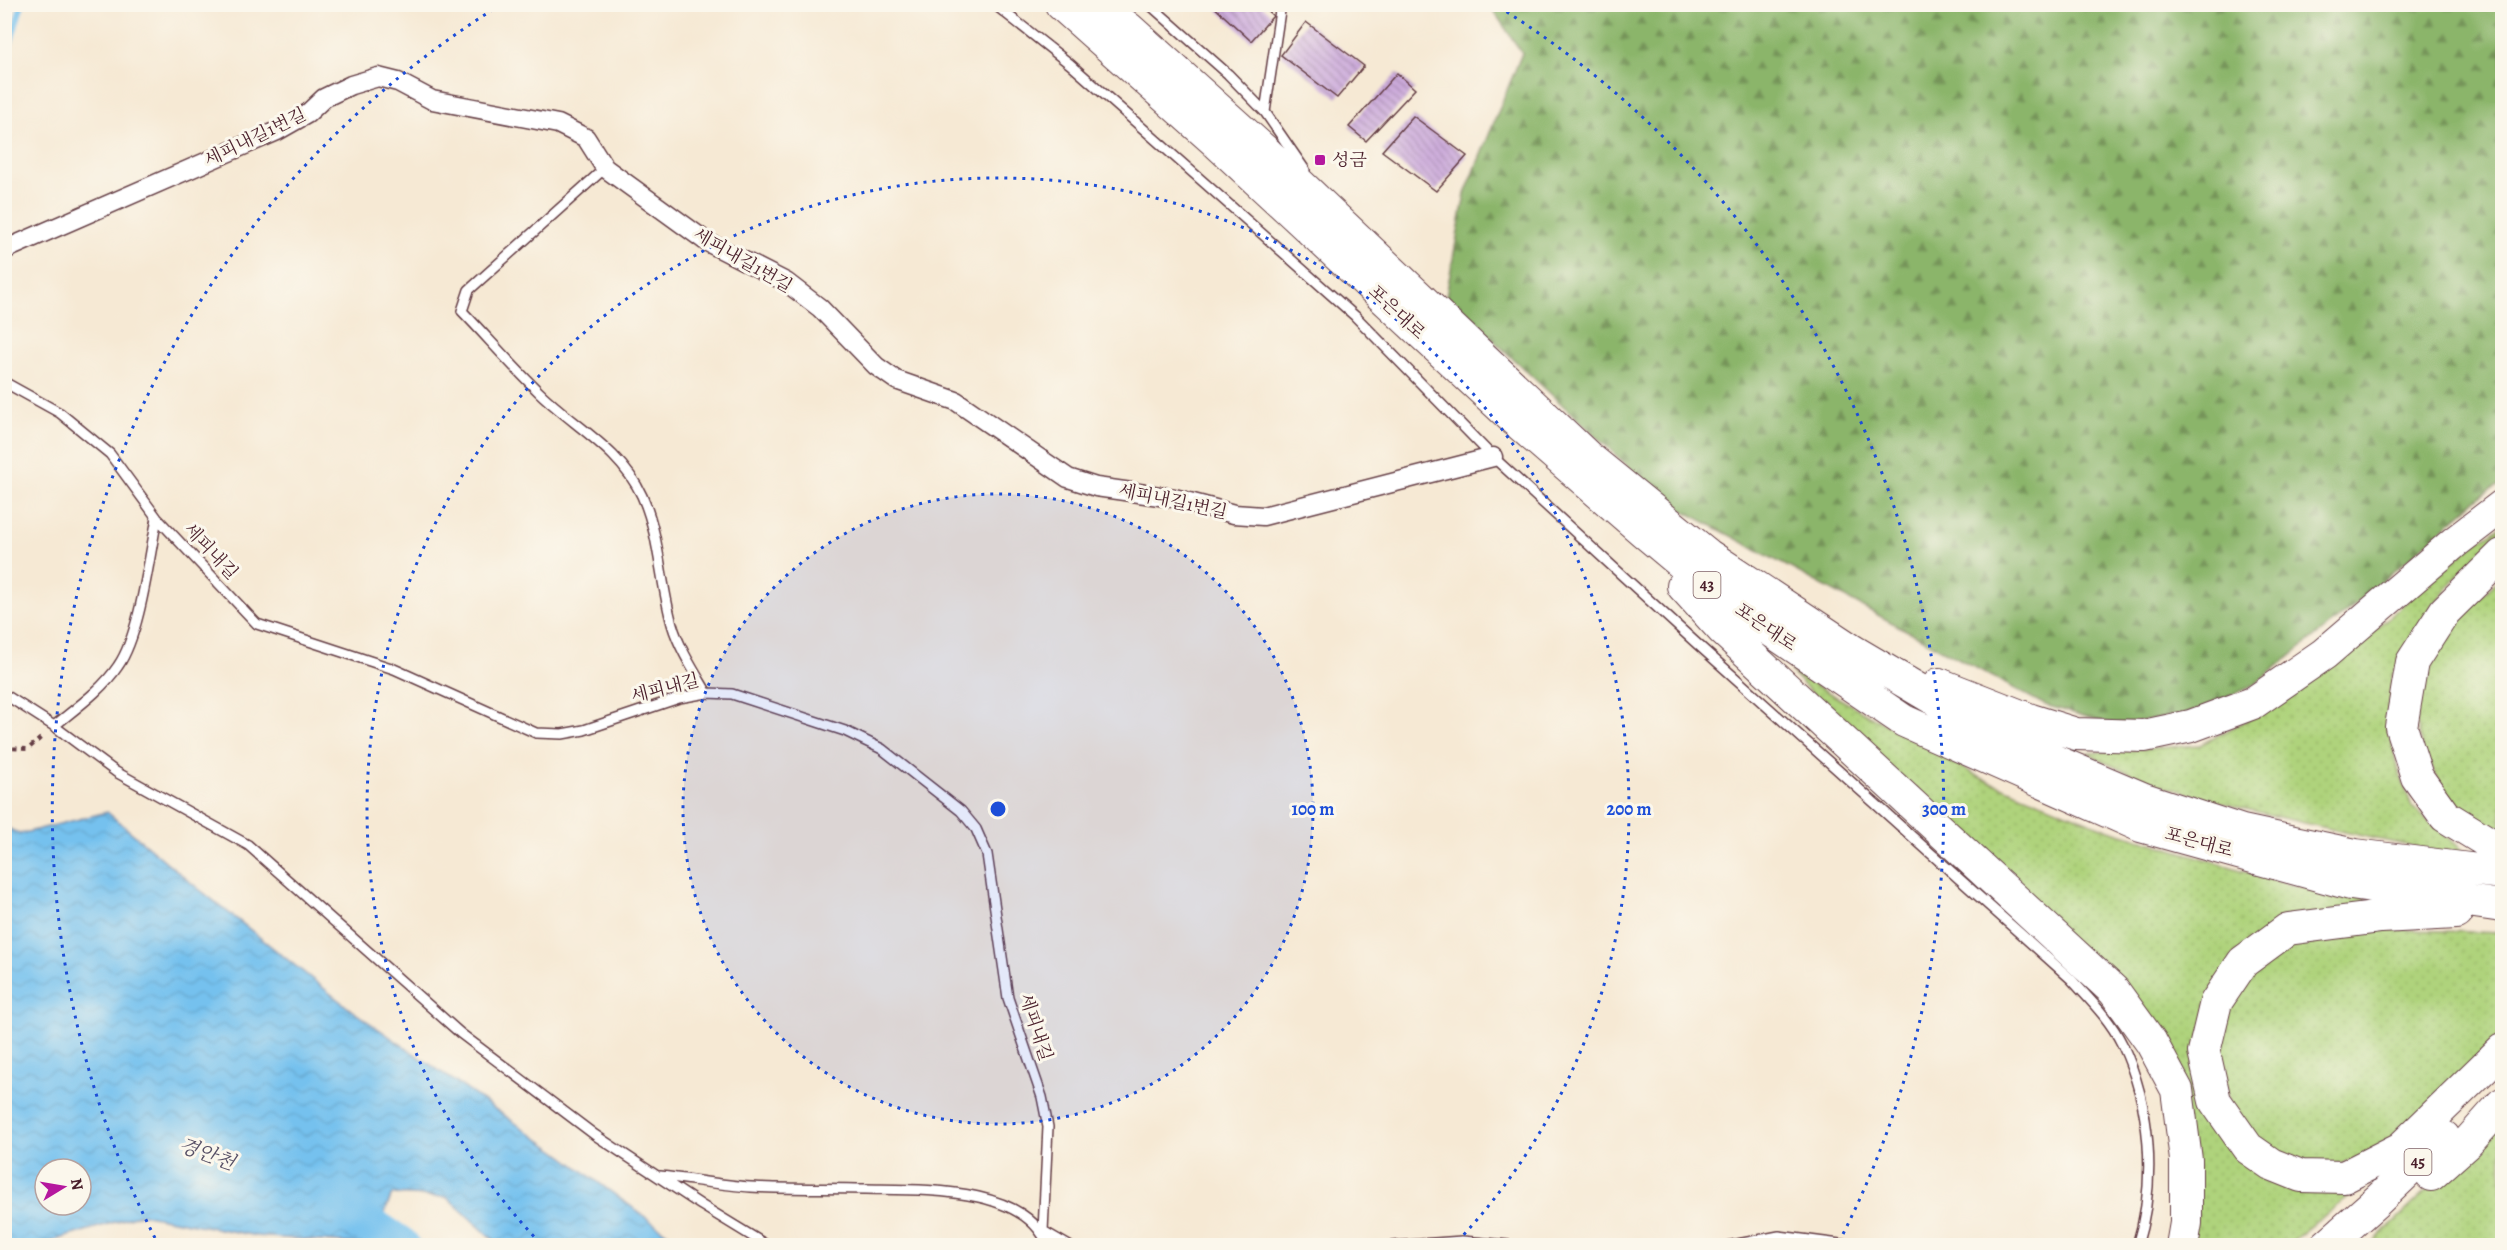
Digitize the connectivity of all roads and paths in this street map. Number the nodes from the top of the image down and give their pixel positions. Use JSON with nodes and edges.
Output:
{"nodes":[{"id":1,"x":994,"y":4,"type":"edge"},
{"id":2,"x":1061,"y":4,"type":"edge"},
{"id":3,"x":1098,"y":4,"type":"edge"},
{"id":4,"x":1149,"y":4,"type":"edge"},
{"id":5,"x":1281,"y":4,"type":"edge"},
{"id":6,"x":1265,"y":112,"type":"junction"},
{"id":7,"x":606,"y":168,"type":"junction"},
{"id":8,"x":1309,"y":176,"type":"dead end"},
{"id":9,"x":1315,"y":185,"type":"dead end"},
{"id":10,"x":1340,"y":222,"type":"junction"},
{"id":11,"x":4,"y":250,"type":"edge"},
{"id":12,"x":4,"y":382,"type":"edge"},
{"id":13,"x":1493,"y":457,"type":"junction"},
{"id":14,"x":1585,"y":480,"type":"junction"},
{"id":15,"x":2502,"y":506,"type":"edge"},
{"id":16,"x":157,"y":518,"type":"junction"},
{"id":17,"x":2502,"y":555,"type":"edge"},
{"id":18,"x":1853,"y":651,"type":"junction"},
{"id":19,"x":706,"y":693,"type":"junction"},
{"id":20,"x":4,"y":694,"type":"edge"},
{"id":21,"x":54,"y":726,"type":"junction"},
{"id":22,"x":4,"y":748,"type":"edge"},
{"id":23,"x":2502,"y":851,"type":"edge"},
{"id":24,"x":2502,"y":873,"type":"edge"},
{"id":25,"x":2502,"y":906,"type":"edge"},
{"id":26,"x":2502,"y":911,"type":"edge"},
{"id":27,"x":2502,"y":1050,"type":"edge"},
{"id":28,"x":2502,"y":1071,"type":"edge"},
{"id":29,"x":2502,"y":1104,"type":"edge"},
{"id":30,"x":656,"y":1175,"type":"junction"},
{"id":31,"x":1043,"y":1231,"type":"junction"},
{"id":32,"x":768,"y":1245,"type":"edge"},
{"id":33,"x":1048,"y":1245,"type":"edge"},
{"id":34,"x":1069,"y":1245,"type":"edge"},
{"id":35,"x":1393,"y":1245,"type":"edge"},
{"id":36,"x":1520,"y":1245,"type":"edge"},
{"id":37,"x":1727,"y":1245,"type":"edge"},
{"id":38,"x":1855,"y":1245,"type":"edge"},
{"id":39,"x":2137,"y":1245,"type":"edge"},
{"id":40,"x":2182,"y":1245,"type":"edge"},
{"id":41,"x":2326,"y":1245,"type":"edge"},
{"id":42,"x":2352,"y":1245,"type":"edge"}],
"edges":[{"from":1,"to":13,"type":"lane"},
{"from":2,"to":14,"type":"highway","name":"포은대로","number":"43"},
{"from":3,"to":10,"type":"highway","name":"포은대로","number":"43"},
{"from":4,"to":6,"type":"lane"},
{"from":5,"to":6,"type":"lane"},
{"from":6,"to":8,"type":"lane"},
{"from":7,"to":11,"type":"street","name":"세피내길1번길"},
{"from":7,"to":13,"type":"street","name":"세피내길1번길"},
{"from":7,"to":19,"type":"lane"},
{"from":9,"to":10,"type":"lane"},
{"from":10,"to":18,"type":"highway","name":"포은대로","number":"43"},
{"from":12,"to":16,"type":"lane","name":"세피내길"},
{"from":13,"to":39,"type":"lane"},
{"from":14,"to":25,"type":"highway","name":"포은대로","number":"43"},
{"from":14,"to":40,"type":"highway"},
{"from":15,"to":18,"type":"highway"},
{"from":16,"to":19,"type":"lane","name":"세피내길"},
{"from":16,"to":21,"type":"lane"},
{"from":17,"to":23,"type":"highway"},
{"from":18,"to":24,"type":"highway","name":"포은대로"},
{"from":19,"to":31,"type":"lane","name":"세피내길"},
{"from":20,"to":21,"type":"lane"},
{"from":21,"to":22,"type":"path"},
{"from":21,"to":30,"type":"lane"},
{"from":26,"to":27,"type":"highway"},
{"from":28,"to":41,"type":"highway","number":"45"},
{"from":29,"to":42,"type":"highway","number":"45"},
{"from":30,"to":31,"type":"lane"},
{"from":30,"to":32,"type":"lane"},
{"from":31,"to":33,"type":"lane"},
{"from":31,"to":34,"type":"lane"},
{"from":35,"to":36,"type":"lane"},
{"from":37,"to":38,"type":"lane"}]}
